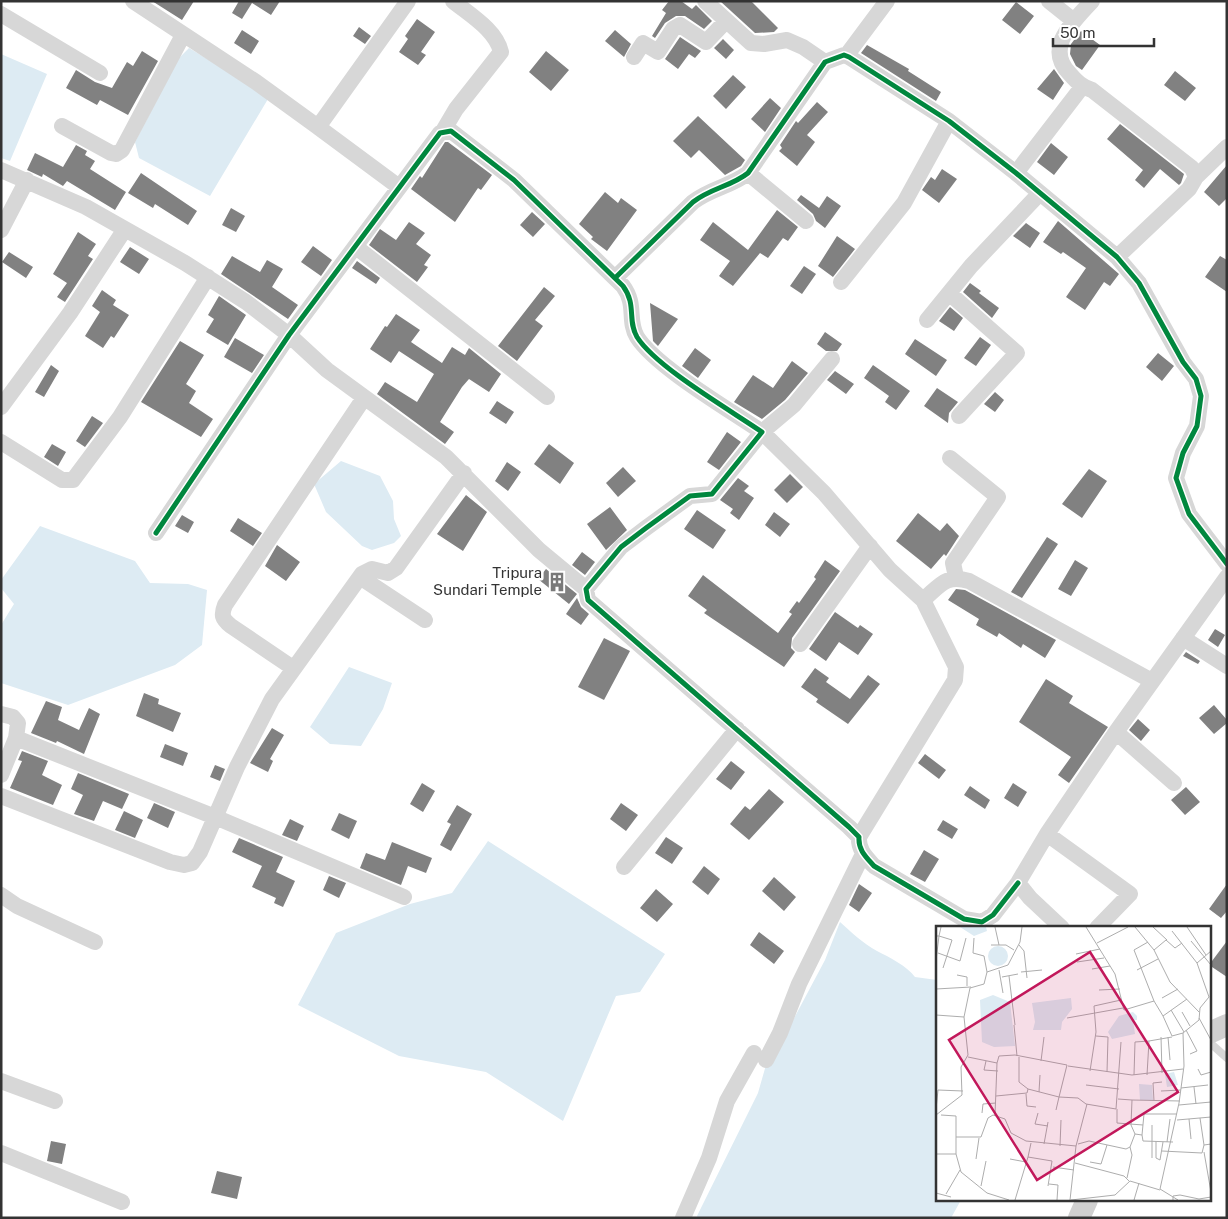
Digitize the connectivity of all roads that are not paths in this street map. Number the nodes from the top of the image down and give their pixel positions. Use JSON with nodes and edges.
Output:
{"nodes":[{"id":1,"x":133,"y":1,"type":"edge"},
{"id":2,"x":408,"y":1,"type":"edge"},
{"id":3,"x":453,"y":1,"type":"edge"},
{"id":4,"x":705,"y":1,"type":"edge"},
{"id":5,"x":887,"y":1,"type":"edge"},
{"id":6,"x":1049,"y":1,"type":"edge"},
{"id":7,"x":1092,"y":1,"type":"edge"},
{"id":8,"x":1,"y":14,"type":"edge"},
{"id":9,"x":726,"y":21,"type":"junction"},
{"id":10,"x":1074,"y":21,"type":"junction"},
{"id":11,"x":183,"y":34,"type":"junction"},
{"id":12,"x":846,"y":56,"type":"junction"},
{"id":13,"x":634,"y":57,"type":"dead end"},
{"id":14,"x":825,"y":62,"type":"junction"},
{"id":15,"x":100,"y":72,"type":"dead end"},
{"id":16,"x":1082,"y":87,"type":"junction"},
{"id":17,"x":949,"y":121,"type":"junction"},
{"id":18,"x":62,"y":126,"type":"dead end"},
{"id":19,"x":318,"y":127,"type":"junction"},
{"id":20,"x":443,"y":131,"type":"junction"},
{"id":21,"x":1224,"y":153,"type":"edge"},
{"id":22,"x":1,"y":170,"type":"edge"},
{"id":23,"x":748,"y":173,"type":"junction"},
{"id":24,"x":1016,"y":173,"type":"junction"},
{"id":25,"x":1196,"y":177,"type":"junction"},
{"id":26,"x":26,"y":180,"type":"junction"},
{"id":27,"x":399,"y":187,"type":"junction"},
{"id":28,"x":1040,"y":193,"type":"junction"},
{"id":29,"x":806,"y":221,"type":"dead end"},
{"id":30,"x":125,"y":228,"type":"junction"},
{"id":31,"x":1,"y":230,"type":"edge"},
{"id":32,"x":356,"y":247,"type":"junction"},
{"id":33,"x":1117,"y":257,"type":"junction"},
{"id":34,"x":208,"y":277,"type":"junction"},
{"id":35,"x":615,"y":278,"type":"junction"},
{"id":36,"x":841,"y":282,"type":"dead end"},
{"id":37,"x":949,"y":293,"type":"junction"},
{"id":38,"x":927,"y":320,"type":"dead end"},
{"id":39,"x":289,"y":335,"type":"junction"},
{"id":40,"x":832,"y":359,"type":"dead end"},
{"id":41,"x":547,"y":397,"type":"dead end"},
{"id":42,"x":364,"y":398,"type":"junction"},
{"id":43,"x":1,"y":407,"type":"edge"},
{"id":44,"x":959,"y":416,"type":"dead end"},
{"id":45,"x":762,"y":432,"type":"junction"},
{"id":46,"x":1,"y":442,"type":"edge"},
{"id":47,"x":950,"y":458,"type":"dead end"},
{"id":48,"x":464,"y":473,"type":"junction"},
{"id":49,"x":156,"y":533,"type":"dead end"},
{"id":50,"x":870,"y":546,"type":"junction"},
{"id":51,"x":1227,"y":564,"type":"edge"},
{"id":52,"x":360,"y":577,"type":"junction"},
{"id":53,"x":956,"y":577,"type":"junction"},
{"id":54,"x":1227,"y":578,"type":"edge"},
{"id":55,"x":586,"y":589,"type":"junction"},
{"id":56,"x":923,"y":600,"type":"junction"},
{"id":57,"x":425,"y":620,"type":"dead end"},
{"id":58,"x":1183,"y":638,"type":"junction"},
{"id":59,"x":800,"y":644,"type":"dead end"},
{"id":60,"x":1227,"y":666,"type":"edge"},
{"id":61,"x":293,"y":668,"type":"junction"},
{"id":62,"x":1152,"y":680,"type":"junction"},
{"id":63,"x":1,"y":714,"type":"edge"},
{"id":64,"x":737,"y":729,"type":"junction"},
{"id":65,"x":1116,"y":732,"type":"junction"},
{"id":66,"x":16,"y":738,"type":"junction"},
{"id":67,"x":1,"y":775,"type":"edge"},
{"id":68,"x":1174,"y":783,"type":"dead end"},
{"id":69,"x":1,"y":796,"type":"edge"},
{"id":70,"x":216,"y":818,"type":"junction"},
{"id":71,"x":1047,"y":834,"type":"junction"},
{"id":72,"x":859,"y":837,"type":"junction"},
{"id":73,"x":863,"y":854,"type":"junction"},
{"id":74,"x":624,"y":867,"type":"dead end"},
{"id":75,"x":1018,"y":883,"type":"junction"},
{"id":76,"x":1,"y":895,"type":"edge"},
{"id":77,"x":404,"y":897,"type":"dead end"},
{"id":78,"x":1060,"y":926,"type":"edge"},
{"id":79,"x":1099,"y":926,"type":"edge"},
{"id":80,"x":95,"y":942,"type":"dead end"},
{"id":81,"x":1227,"y":1026,"type":"edge"},
{"id":82,"x":1210,"y":1033,"type":"edge"},
{"id":83,"x":1210,"y":1043,"type":"edge"},
{"id":84,"x":1227,"y":1058,"type":"edge"},
{"id":85,"x":1,"y":1081,"type":"edge"},
{"id":86,"x":55,"y":1101,"type":"dead end"},
{"id":87,"x":1,"y":1153,"type":"edge"},
{"id":88,"x":122,"y":1202,"type":"dead end"},
{"id":89,"x":1086,"y":1202,"type":"edge"},
{"id":90,"x":683,"y":1218,"type":"edge"},
{"id":91,"x":1079,"y":1218,"type":"edge"}],
"edges":[{"from":1,"to":11,"type":"street"},
{"from":2,"to":19,"type":"street"},
{"from":3,"to":20,"type":"street"},
{"from":4,"to":9,"type":"street"},
{"from":5,"to":12,"type":"street"},
{"from":6,"to":10,"type":"street"},
{"from":7,"to":10,"type":"street"},
{"from":8,"to":15,"type":"street"},
{"from":9,"to":13,"type":"street"},
{"from":9,"to":14,"type":"street"},
{"from":10,"to":16,"type":"street"},
{"from":11,"to":18,"type":"street"},
{"from":11,"to":19,"type":"street"},
{"from":12,"to":14,"type":"street"},
{"from":12,"to":17,"type":"street"},
{"from":14,"to":23,"type":"street"},
{"from":16,"to":24,"type":"street"},
{"from":16,"to":25,"type":"street"},
{"from":17,"to":24,"type":"street"},
{"from":17,"to":36,"type":"street"},
{"from":19,"to":27,"type":"street"},
{"from":20,"to":27,"type":"street"},
{"from":20,"to":35,"type":"street"},
{"from":21,"to":25,"type":"street"},
{"from":22,"to":26,"type":"street"},
{"from":23,"to":29,"type":"street"},
{"from":23,"to":35,"type":"street"},
{"from":24,"to":28,"type":"street"},
{"from":25,"to":33,"type":"street"},
{"from":26,"to":30,"type":"street"},
{"from":26,"to":31,"type":"street"},
{"from":27,"to":32,"type":"street"},
{"from":28,"to":33,"type":"street"},
{"from":28,"to":37,"type":"street"},
{"from":30,"to":34,"type":"street"},
{"from":30,"to":43,"type":"street"},
{"from":32,"to":39,"type":"street"},
{"from":32,"to":41,"type":"street"},
{"from":33,"to":51,"type":"street"},
{"from":34,"to":39,"type":"street"},
{"from":34,"to":46,"type":"street"},
{"from":35,"to":45,"type":"street"},
{"from":37,"to":38,"type":"street"},
{"from":37,"to":44,"type":"street"},
{"from":39,"to":42,"type":"street"},
{"from":39,"to":49,"type":"street"},
{"from":40,"to":45,"type":"street"},
{"from":42,"to":48,"type":"street"},
{"from":42,"to":61,"type":"street"},
{"from":45,"to":50,"type":"street"},
{"from":45,"to":55,"type":"street"},
{"from":47,"to":53,"type":"street"},
{"from":48,"to":52,"type":"street"},
{"from":48,"to":55,"type":"street"},
{"from":50,"to":56,"type":"street"},
{"from":50,"to":59,"type":"street"},
{"from":52,"to":57,"type":"street"},
{"from":52,"to":61,"type":"street"},
{"from":53,"to":56,"type":"street"},
{"from":53,"to":62,"type":"street"},
{"from":54,"to":58,"type":"street"},
{"from":55,"to":64,"type":"street"},
{"from":56,"to":72,"type":"street"},
{"from":58,"to":60,"type":"street"},
{"from":58,"to":62,"type":"street"},
{"from":61,"to":70,"type":"street"},
{"from":62,"to":65,"type":"street"},
{"from":63,"to":66,"type":"street"},
{"from":64,"to":72,"type":"street"},
{"from":64,"to":74,"type":"street"},
{"from":65,"to":68,"type":"street"},
{"from":65,"to":71,"type":"street"},
{"from":66,"to":67,"type":"street"},
{"from":66,"to":70,"type":"street"},
{"from":69,"to":70,"type":"street"},
{"from":70,"to":77,"type":"street"},
{"from":71,"to":75,"type":"street"},
{"from":71,"to":79,"type":"street"},
{"from":72,"to":73,"type":"street"},
{"from":73,"to":75,"type":"street"},
{"from":73,"to":90,"type":"street"},
{"from":75,"to":78,"type":"street"},
{"from":76,"to":80,"type":"street"},
{"from":81,"to":82,"type":"main road"},
{"from":83,"to":84,"type":"lane"},
{"from":85,"to":86,"type":"street"},
{"from":87,"to":88,"type":"street"},
{"from":89,"to":91,"type":"main road"}]}
